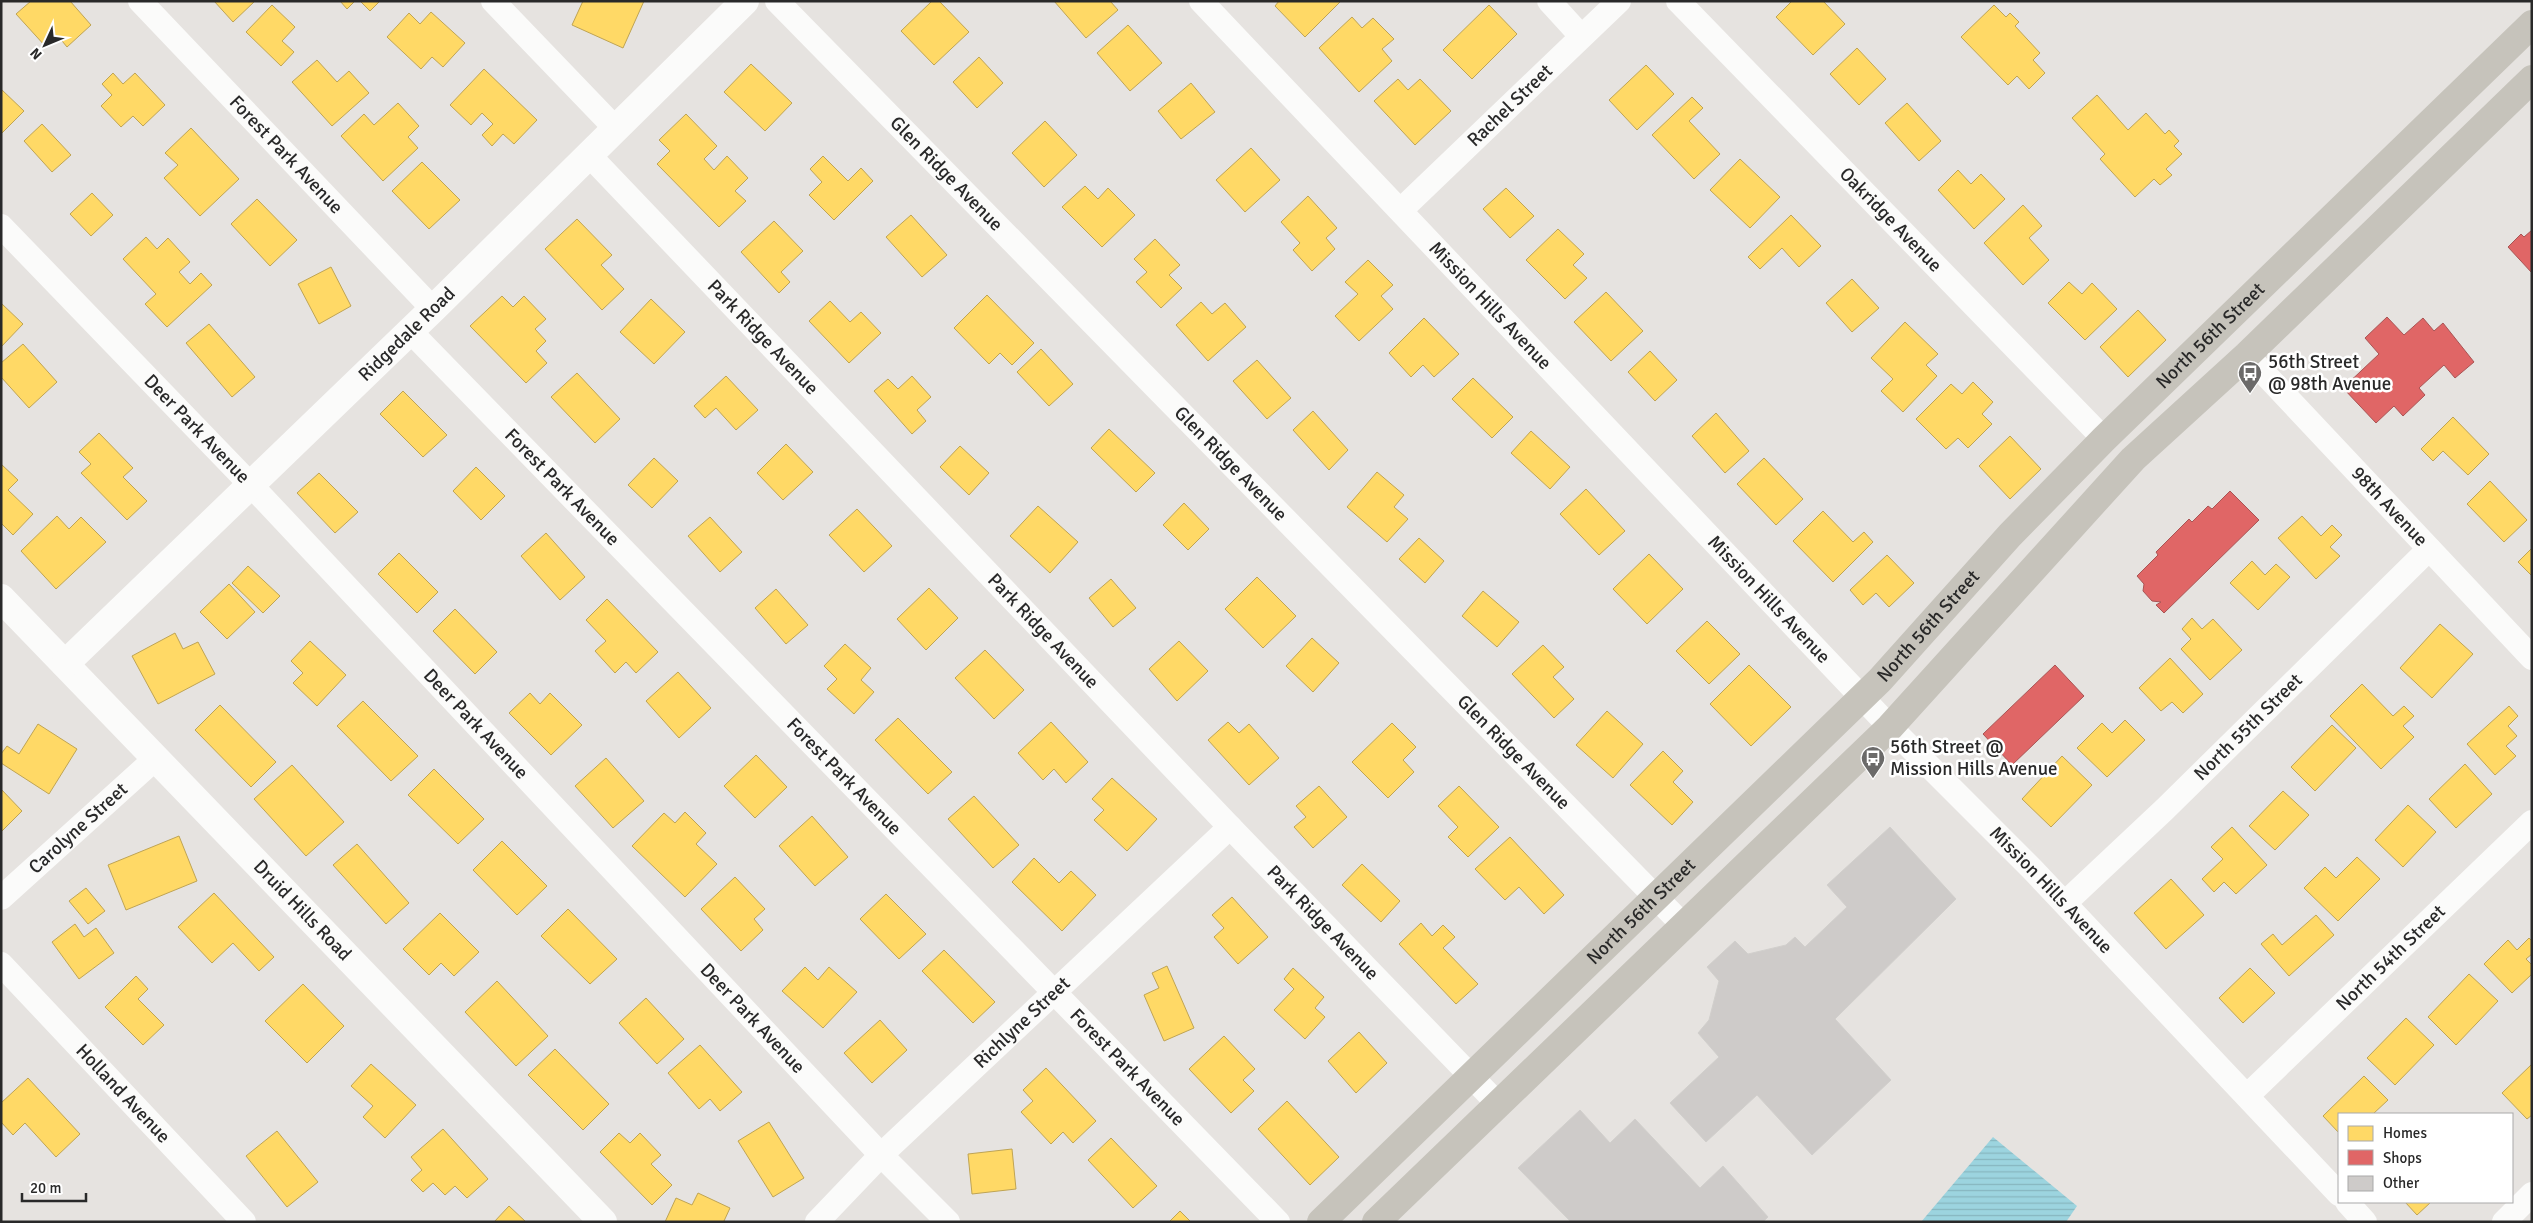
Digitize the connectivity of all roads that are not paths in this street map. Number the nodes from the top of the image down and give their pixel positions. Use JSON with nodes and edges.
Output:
{"nodes":[{"id":1,"x":140,"y":1,"type":"edge"},
{"id":2,"x":493,"y":1,"type":"edge"},
{"id":3,"x":744,"y":1,"type":"edge"},
{"id":4,"x":777,"y":1,"type":"edge"},
{"id":5,"x":1201,"y":1,"type":"edge"},
{"id":6,"x":1549,"y":1,"type":"edge"},
{"id":7,"x":1619,"y":1,"type":"edge"},
{"id":8,"x":1678,"y":1,"type":"edge"},
{"id":9,"x":2532,"y":24,"type":"edge"},
{"id":10,"x":1581,"y":36,"type":"junction"},
{"id":11,"x":2532,"y":79,"type":"edge"},
{"id":12,"x":616,"y":129,"type":"junction"},
{"id":13,"x":589,"y":155,"type":"junction"},
{"id":14,"x":2382,"y":169,"type":"junction"},
{"id":15,"x":2410,"y":197,"type":"junction"},
{"id":16,"x":1401,"y":210,"type":"junction"},
{"id":17,"x":1,"y":226,"type":"edge"},
{"id":18,"x":433,"y":309,"type":"junction"},
{"id":19,"x":2220,"y":327,"type":"junction"},
{"id":20,"x":410,"y":331,"type":"junction"},
{"id":21,"x":2247,"y":354,"type":"junction"},
{"id":22,"x":2104,"y":439,"type":"junction"},
{"id":23,"x":250,"y":484,"type":"junction"},
{"id":24,"x":2429,"y":549,"type":"junction"},
{"id":25,"x":1,"y":598,"type":"edge"},
{"id":26,"x":2532,"y":658,"type":"edge"},
{"id":27,"x":64,"y":664,"type":"junction"},
{"id":28,"x":1861,"y":696,"type":"junction"},
{"id":29,"x":1890,"y":727,"type":"junction"},
{"id":30,"x":156,"y":758,"type":"junction"},
{"id":31,"x":2532,"y":822,"type":"edge"},
{"id":32,"x":1230,"y":827,"type":"junction"},
{"id":33,"x":1657,"y":897,"type":"junction"},
{"id":34,"x":1,"y":898,"type":"edge"},
{"id":35,"x":2065,"y":903,"type":"junction"},
{"id":36,"x":1683,"y":925,"type":"junction"},
{"id":37,"x":1,"y":964,"type":"edge"},
{"id":38,"x":1056,"y":992,"type":"junction"},
{"id":39,"x":1470,"y":1076,"type":"junction"},
{"id":40,"x":2248,"y":1095,"type":"junction"},
{"id":41,"x":1498,"y":1104,"type":"junction"},
{"id":42,"x":881,"y":1155,"type":"junction"},
{"id":43,"x":2338,"y":1193,"type":"edge"},
{"id":44,"x":2532,"y":1194,"type":"edge"},
{"id":45,"x":2347,"y":1203,"type":"edge"},
{"id":46,"x":232,"y":1219,"type":"edge"},
{"id":47,"x":603,"y":1222,"type":"edge"},
{"id":48,"x":816,"y":1222,"type":"edge"},
{"id":49,"x":948,"y":1222,"type":"edge"},
{"id":50,"x":1278,"y":1222,"type":"edge"},
{"id":51,"x":1321,"y":1222,"type":"edge"},
{"id":52,"x":1376,"y":1222,"type":"edge"},
{"id":53,"x":2365,"y":1222,"type":"edge"},
{"id":54,"x":2504,"y":1222,"type":"edge"}],
"edges":[{"from":1,"to":18,"type":"street","name":"Forest Park Avenue"},
{"from":2,"to":12,"type":"street"},
{"from":3,"to":12,"type":"street","name":"Ridgedale Road"},
{"from":4,"to":33,"type":"street","name":"Glen Ridge Avenue"},
{"from":5,"to":16,"type":"street","name":"Mission Hills Avenue"},
{"from":6,"to":10,"type":"street"},
{"from":7,"to":10,"type":"street","name":"Rachel Street"},
{"from":8,"to":22,"type":"street","name":"Oakridge Avenue"},
{"from":9,"to":14,"type":"main road","name":"North 56th Street"},
{"from":10,"to":16,"type":"street","name":"Rachel Street"},
{"from":11,"to":15,"type":"main road","name":"North 56th Street"},
{"from":12,"to":13,"type":"street","name":"Ridgedale Road"},
{"from":13,"to":18,"type":"street","name":"Ridgedale Road"},
{"from":13,"to":32,"type":"street","name":"Park Ridge Avenue"},
{"from":14,"to":15,"type":"main road"},
{"from":14,"to":19,"type":"main road","name":"North 56th Street"},
{"from":15,"to":21,"type":"main road","name":"North 56th Street"},
{"from":16,"to":28,"type":"street","name":"Mission Hills Avenue"},
{"from":17,"to":23,"type":"street","name":"Deer Park Avenue"},
{"from":18,"to":20,"type":"street","name":"Ridgedale Road"},
{"from":19,"to":21,"type":"main road"},
{"from":19,"to":22,"type":"main road","name":"North 56th Street"},
{"from":20,"to":23,"type":"street","name":"Ridgedale Road"},
{"from":20,"to":38,"type":"street","name":"Forest Park Avenue"},
{"from":21,"to":24,"type":"street","name":"98th Avenue"},
{"from":21,"to":29,"type":"main road","name":"North 56th Street"},
{"from":22,"to":28,"type":"main road","name":"North 56th Street"},
{"from":23,"to":27,"type":"street","name":"Ridgedale Road"},
{"from":23,"to":42,"type":"street","name":"Deer Park Avenue"},
{"from":24,"to":26,"type":"street","name":"98th Avenue"},
{"from":24,"to":35,"type":"street","name":"North 55th Street"},
{"from":25,"to":27,"type":"street","name":"Druid Hills Road"},
{"from":27,"to":30,"type":"street","name":"Druid Hills Road"},
{"from":28,"to":29,"type":"street","name":"Mission Hills Avenue"},
{"from":28,"to":33,"type":"main road","name":"North 56th Street"},
{"from":29,"to":35,"type":"street","name":"Mission Hills Avenue"},
{"from":29,"to":36,"type":"main road","name":"North 56th Street"},
{"from":30,"to":34,"type":"street","name":"Carolyne Street"},
{"from":30,"to":47,"type":"street","name":"Druid Hills Road"},
{"from":31,"to":40,"type":"street","name":"North 54th Street"},
{"from":32,"to":38,"type":"street","name":"Richlyne Street"},
{"from":32,"to":39,"type":"street","name":"Park Ridge Avenue"},
{"from":33,"to":36,"type":"street","name":"Glen Ridge Avenue"},
{"from":33,"to":39,"type":"main road","name":"North 56th Street"},
{"from":35,"to":40,"type":"street","name":"Mission Hills Avenue"},
{"from":36,"to":41,"type":"main road","name":"North 56th Street"},
{"from":37,"to":46,"type":"street","name":"Holland Avenue"},
{"from":38,"to":42,"type":"street","name":"Richlyne Street"},
{"from":38,"to":50,"type":"street","name":"Forest Park Avenue"},
{"from":39,"to":41,"type":"street","name":"Park Ridge Avenue"},
{"from":39,"to":51,"type":"main road","name":"North 56th Street"},
{"from":40,"to":43,"type":"street","name":"Mission Hills Avenue"},
{"from":41,"to":52,"type":"main road","name":"North 56th Street"},
{"from":42,"to":48,"type":"street","name":"Richlyne Street"},
{"from":42,"to":49,"type":"street","name":"Deer Park Avenue"},
{"from":44,"to":54,"type":"street"},
{"from":45,"to":53,"type":"street"}]}
